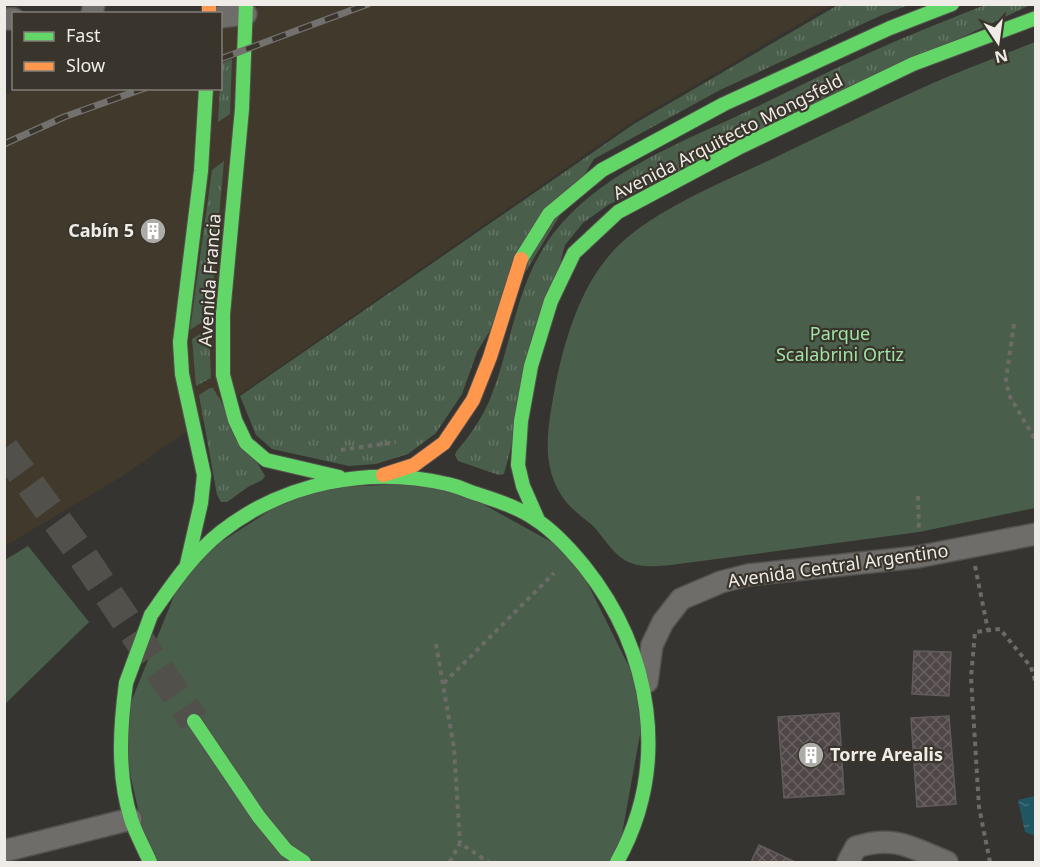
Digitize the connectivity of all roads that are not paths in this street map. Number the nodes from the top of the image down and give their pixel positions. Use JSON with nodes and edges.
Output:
{"nodes":[{"id":1,"x":952,"y":4,"type":"edge"},
{"id":2,"x":246,"y":9,"type":"edge"},
{"id":3,"x":222,"y":16,"type":"edge"},
{"id":4,"x":1035,"y":18,"type":"edge"},
{"id":5,"x":206,"y":90,"type":"edge"},
{"id":6,"x":380,"y":476,"type":"junction"},
{"id":7,"x":348,"y":478,"type":"junction"},
{"id":8,"x":538,"y":520,"type":"junction"},
{"id":9,"x":1035,"y":534,"type":"edge"},
{"id":10,"x":187,"y":564,"type":"junction"},
{"id":11,"x":646,"y":701,"type":"junction"},
{"id":12,"x":194,"y":721,"type":"tunnel mouth"},
{"id":13,"x":131,"y":819,"type":"junction"},
{"id":14,"x":4,"y":851,"type":"edge"},
{"id":15,"x":150,"y":862,"type":"edge"},
{"id":16,"x":304,"y":862,"type":"edge"},
{"id":17,"x":617,"y":862,"type":"edge"},
{"id":18,"x":848,"y":862,"type":"edge"},
{"id":19,"x":948,"y":862,"type":"edge"}],
"edges":[{"from":1,"to":6,"type":"main road","name":"Avenida Arquitecto Mongsfeld"},
{"from":2,"to":3,"type":"street"},
{"from":2,"to":7,"type":"main road","name":"Avenida Francia"},
{"from":4,"to":8,"type":"main road","name":"Avenida Arquitecto Mongsfeld"},
{"from":5,"to":10,"type":"main road","name":"Avenida Francia"},
{"from":6,"to":7,"type":"main road"},
{"from":6,"to":8,"type":"main road"},
{"from":7,"to":10,"type":"main road"},
{"from":8,"to":11,"type":"main road"},
{"from":9,"to":11,"type":"street","name":"Avenida Central Argentino"},
{"from":10,"to":13,"type":"main road","bridge":true},
{"from":11,"to":17,"type":"main road"},
{"from":12,"to":16,"type":"main road"},
{"from":13,"to":14,"type":"street"},
{"from":13,"to":15,"type":"main road"},
{"from":18,"to":19,"type":"street"}]}
